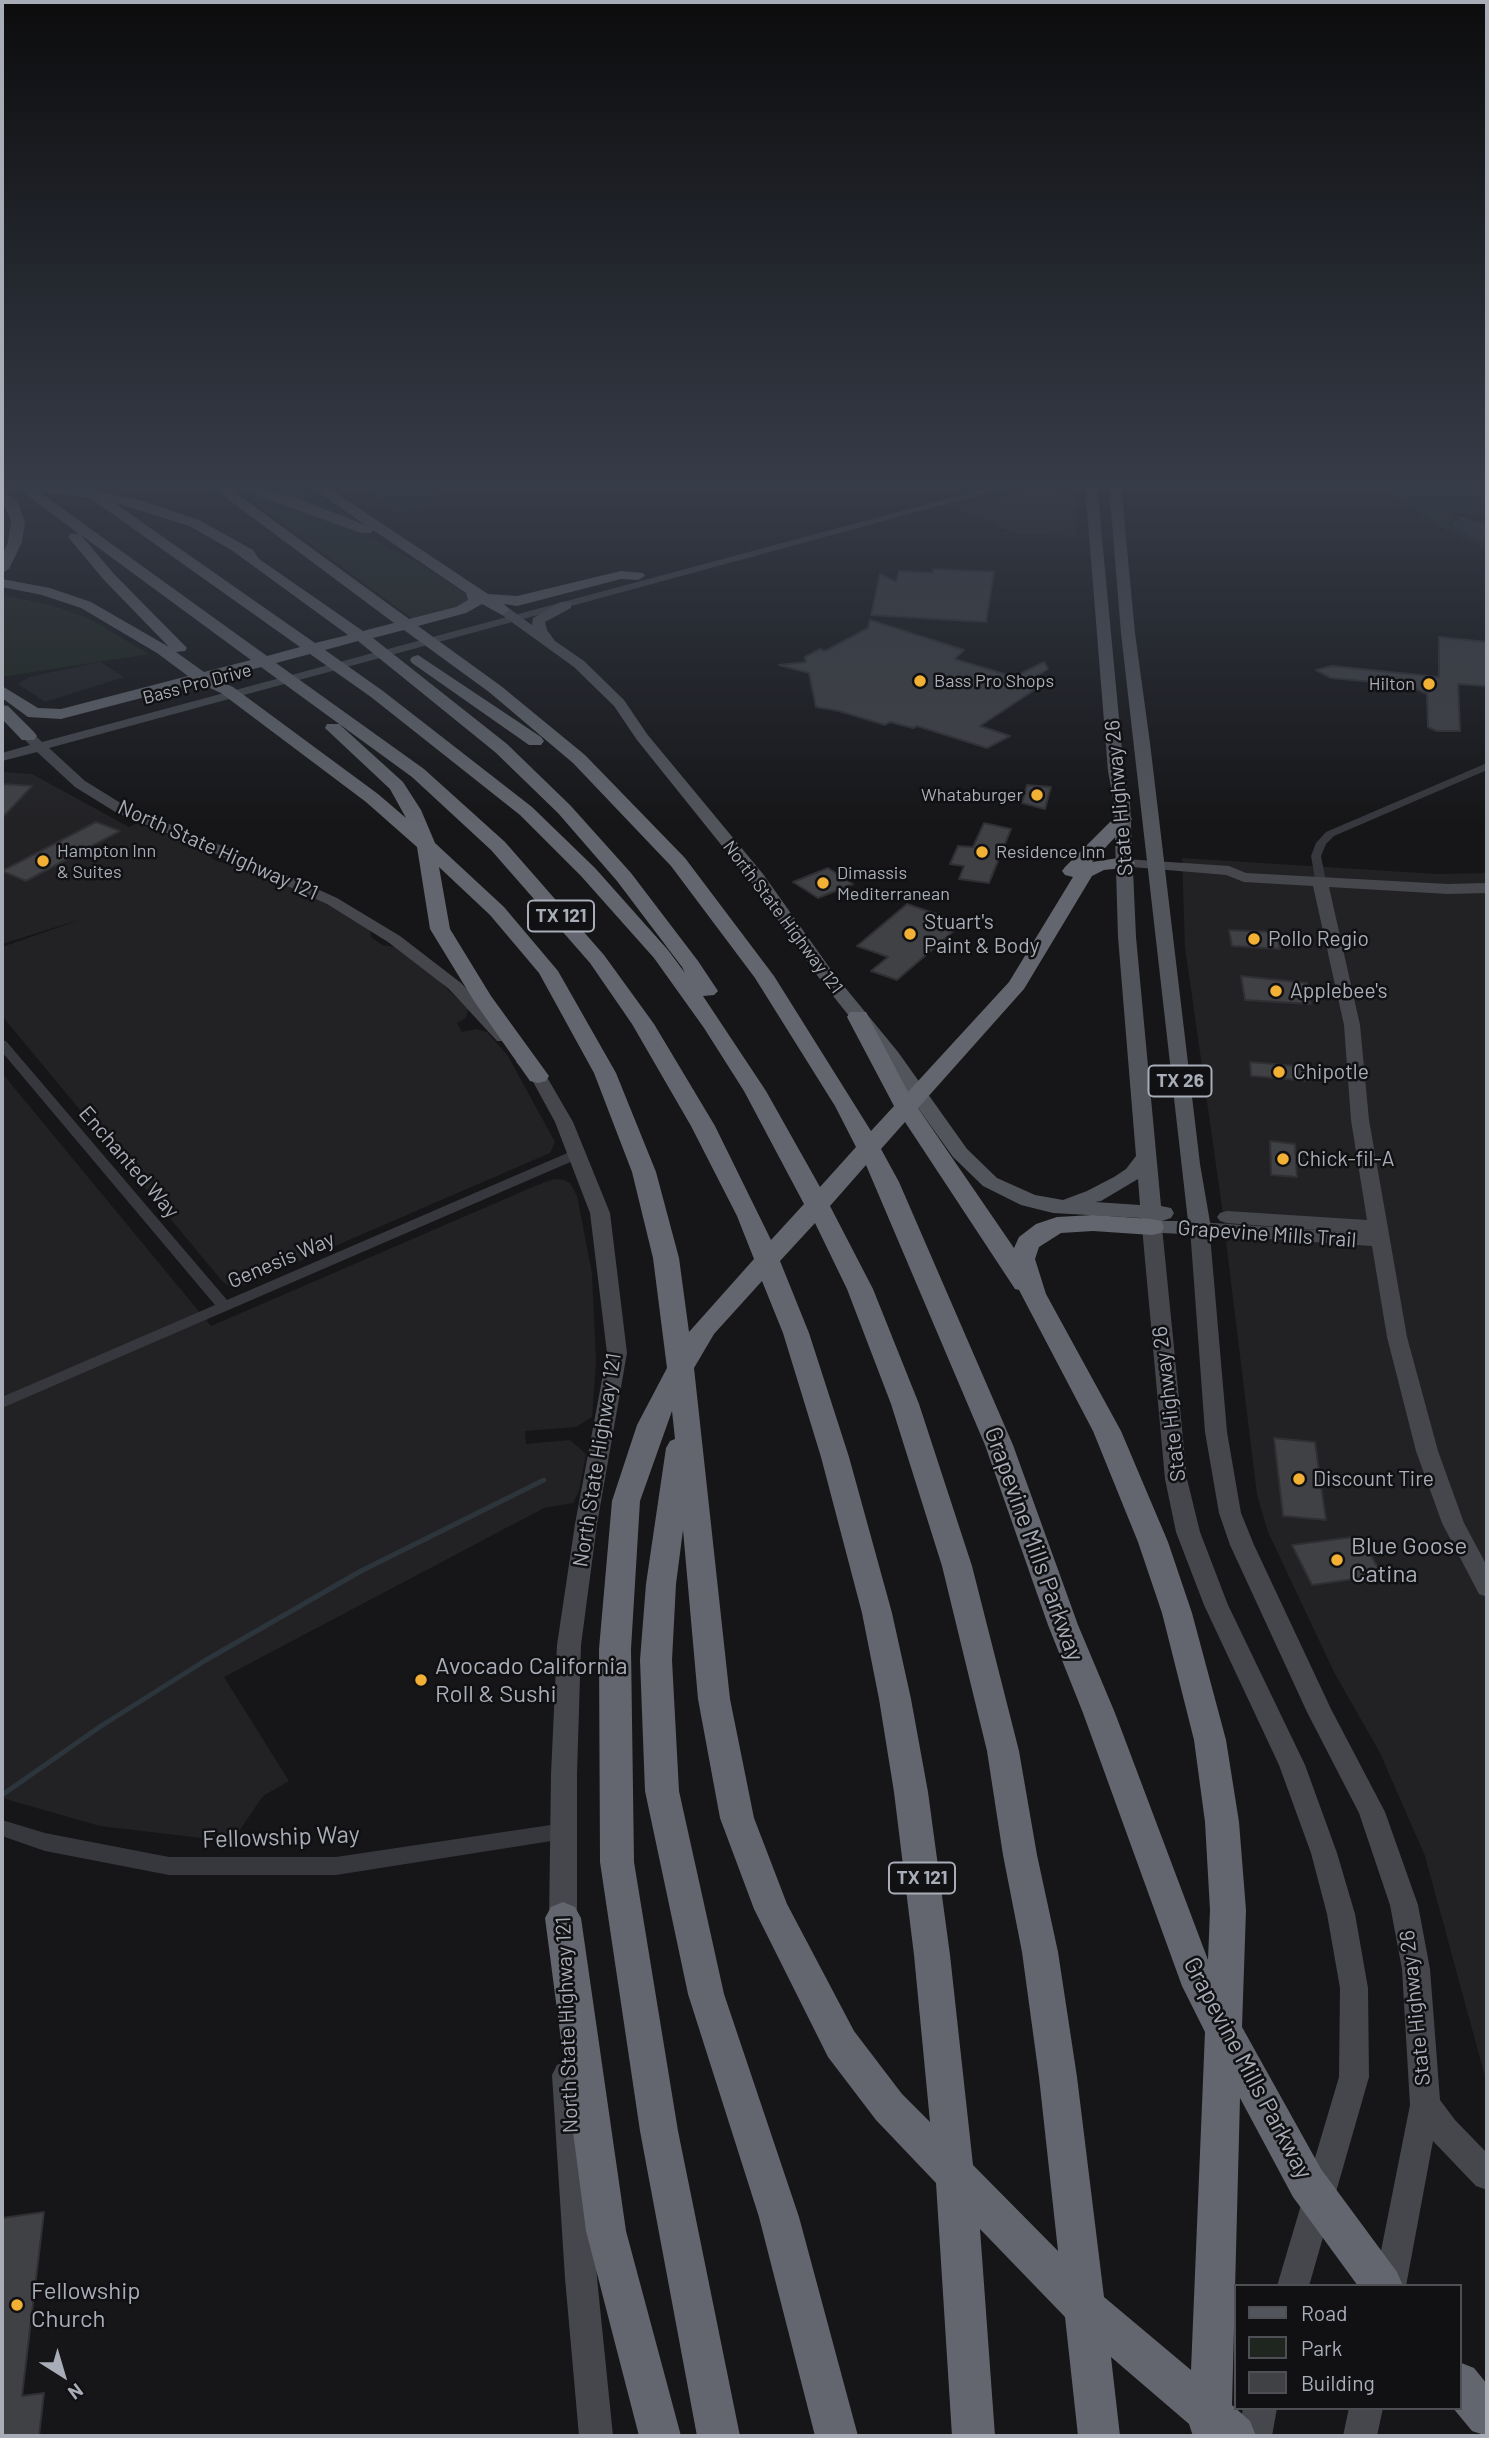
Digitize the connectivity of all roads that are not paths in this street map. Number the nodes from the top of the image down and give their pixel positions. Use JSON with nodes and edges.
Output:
{"nodes":[{"id":1,"x":65,"y":599,"type":"edge"},
{"id":2,"x":130,"y":599,"type":"edge"},
{"id":3,"x":175,"y":599,"type":"edge"},
{"id":4,"x":241,"y":599,"type":"edge"},
{"id":5,"x":256,"y":599,"type":"edge"},
{"id":6,"x":315,"y":599,"type":"edge"},
{"id":7,"x":372,"y":599,"type":"edge"},
{"id":8,"x":476,"y":599,"type":"edge"},
{"id":9,"x":485,"y":599,"type":"edge"},
{"id":10,"x":507,"y":599,"type":"edge"},
{"id":11,"x":529,"y":599,"type":"edge"},
{"id":12,"x":560,"y":599,"type":"edge"},
{"id":13,"x":590,"y":599,"type":"edge"},
{"id":14,"x":1102,"y":599,"type":"edge"},
{"id":15,"x":1126,"y":599,"type":"edge"},
{"id":16,"x":320,"y":602,"type":"junction"},
{"id":17,"x":566,"y":605,"type":"junction"},
{"id":18,"x":508,"y":614,"type":"junction"},
{"id":19,"x":549,"y":642,"type":"junction"},
{"id":20,"x":308,"y":646,"type":"junction"},
{"id":21,"x":1108,"y":671,"type":"junction"},
{"id":22,"x":295,"y":685,"type":"junction"},
{"id":23,"x":210,"y":690,"type":"junction"},
{"id":24,"x":2,"y":691,"type":"edge"},
{"id":25,"x":5,"y":714,"type":"edge"},
{"id":26,"x":2,"y":736,"type":"edge"},
{"id":27,"x":34,"y":741,"type":"junction"},
{"id":28,"x":2,"y":743,"type":"edge"},
{"id":29,"x":1143,"y":750,"type":"junction"},
{"id":30,"x":1114,"y":755,"type":"junction"},
{"id":31,"x":2,"y":758,"type":"edge"},
{"id":32,"x":57,"y":762,"type":"junction"},
{"id":33,"x":1487,"y":766,"type":"edge"},
{"id":34,"x":1150,"y":803,"type":"junction"},
{"id":35,"x":1123,"y":819,"type":"junction"},
{"id":36,"x":642,"y":827,"type":"junction"},
{"id":37,"x":1126,"y":870,"type":"junction"},
{"id":38,"x":1157,"y":872,"type":"junction"},
{"id":39,"x":1320,"y":882,"type":"junction"},
{"id":40,"x":1487,"y":888,"type":"edge"},
{"id":41,"x":1053,"y":923,"type":"junction"},
{"id":42,"x":858,"y":1017,"type":"junction"},
{"id":43,"x":2,"y":1044,"type":"edge"},
{"id":44,"x":737,"y":1062,"type":"junction"},
{"id":45,"x":538,"y":1076,"type":"junction"},
{"id":46,"x":576,"y":1154,"type":"junction"},
{"id":47,"x":1146,"y":1156,"type":"junction"},
{"id":48,"x":1053,"y":1206,"type":"junction"},
{"id":49,"x":1151,"y":1219,"type":"junction"},
{"id":50,"x":1199,"y":1221,"type":"junction"},
{"id":51,"x":1381,"y":1234,"type":"junction"},
{"id":52,"x":1033,"y":1294,"type":"junction"},
{"id":53,"x":225,"y":1307,"type":"junction"},
{"id":54,"x":2,"y":1403,"type":"edge"},
{"id":55,"x":685,"y":1409,"type":"junction"},
{"id":56,"x":1487,"y":1588,"type":"edge"},
{"id":57,"x":2,"y":1828,"type":"edge"},
{"id":58,"x":564,"y":1831,"type":"junction"},
{"id":59,"x":563,"y":1918,"type":"junction"},
{"id":60,"x":1425,"y":2105,"type":"junction"},
{"id":61,"x":1487,"y":2175,"type":"edge"},
{"id":62,"x":1294,"y":2284,"type":"edge"},
{"id":63,"x":1382,"y":2284,"type":"edge"},
{"id":64,"x":1390,"y":2284,"type":"edge"},
{"id":65,"x":1461,"y":2385,"type":"edge"},
{"id":66,"x":1260,"y":2410,"type":"edge"},
{"id":67,"x":1366,"y":2410,"type":"edge"},
{"id":68,"x":1487,"y":2416,"type":"edge"},
{"id":69,"x":596,"y":2436,"type":"edge"},
{"id":70,"x":660,"y":2436,"type":"edge"},
{"id":71,"x":718,"y":2436,"type":"edge"},
{"id":72,"x":836,"y":2436,"type":"edge"},
{"id":73,"x":973,"y":2436,"type":"edge"},
{"id":74,"x":1099,"y":2436,"type":"edge"},
{"id":75,"x":1209,"y":2436,"type":"edge"},
{"id":76,"x":1235,"y":2436,"type":"edge"},
{"id":77,"x":1255,"y":2436,"type":"edge"},
{"id":78,"x":1360,"y":2436,"type":"edge"}],
"edges":[{"from":1,"to":23,"type":"highway"},
{"from":2,"to":23,"type":"highway"},
{"from":3,"to":22,"type":"highway","number":"TX 121"},
{"from":4,"to":20,"type":"highway","number":"TX 121"},
{"from":5,"to":20,"type":"highway"},
{"from":6,"to":16,"type":"highway"},
{"from":7,"to":36,"type":"highway"},
{"from":8,"to":23,"type":"highway"},
{"from":9,"to":18,"type":"highway"},
{"from":10,"to":11,"type":"highway"},
{"from":12,"to":18,"type":"main road","name":"Bass Pro Drive"},
{"from":13,"to":17,"type":"main road","name":"Bass Pro Drive"},
{"from":14,"to":21,"type":"main road","name":"State Highway 26","number":"TX 26"},
{"from":15,"to":29,"type":"main road","name":"State Highway 26","number":"TX 26"},
{"from":16,"to":36,"type":"highway"},
{"from":16,"to":44,"type":"highway"},
{"from":17,"to":18,"type":"main road","name":"Bass Pro Drive"},
{"from":17,"to":19,"type":"main road"},
{"from":18,"to":19,"type":"main road","name":"North State Highway 121"},
{"from":18,"to":23,"type":"main road","name":"Bass Pro Drive"},
{"from":19,"to":42,"type":"main road","name":"North State Highway 121"},
{"from":20,"to":44,"type":"highway","number":"TX 121"},
{"from":21,"to":29,"type":"main road"},
{"from":21,"to":30,"type":"main road","name":"State Highway 26","number":"TX 26"},
{"from":22,"to":45,"type":"highway"},
{"from":22,"to":73,"type":"highway","number":"TX 121"},
{"from":23,"to":24,"type":"highway"},
{"from":23,"to":27,"type":"main road","name":"Bass Pro Drive"},
{"from":23,"to":55,"type":"highway"},
{"from":25,"to":26,"type":"highway"},
{"from":25,"to":27,"type":"highway"},
{"from":27,"to":28,"type":"main road","name":"Bass Pro Drive"},
{"from":27,"to":31,"type":"main road","name":"Bass Pro Drive"},
{"from":27,"to":32,"type":"main road","name":"North State Highway 121"},
{"from":29,"to":34,"type":"main road","name":"State Highway 26","number":"TX 26"},
{"from":30,"to":34,"type":"main road"},
{"from":30,"to":35,"type":"main road","name":"State Highway 26","number":"TX 26"},
{"from":31,"to":32,"type":"main road"},
{"from":32,"to":45,"type":"main road","name":"North State Highway 121"},
{"from":33,"to":39,"type":"street"},
{"from":34,"to":38,"type":"main road","name":"State Highway 26","number":"TX 26"},
{"from":35,"to":37,"type":"main road","name":"State Highway 26","number":"TX 26"},
{"from":35,"to":41,"type":"highway"},
{"from":36,"to":63,"type":"highway","name":"Grapevine Mills Parkway"},
{"from":37,"to":38,"type":"main road"},
{"from":37,"to":41,"type":"highway"},
{"from":37,"to":47,"type":"main road","name":"State Highway 26","number":"TX 26"},
{"from":38,"to":39,"type":"main road"},
{"from":38,"to":50,"type":"main road","name":"State Highway 26","number":"TX 26"},
{"from":39,"to":40,"type":"street"},
{"from":39,"to":51,"type":"main road"},
{"from":41,"to":71,"type":"highway"},
{"from":42,"to":48,"type":"main road","name":"North State Highway 121"},
{"from":42,"to":52,"type":"highway"},
{"from":43,"to":53,"type":"street","name":"Enchanted Way"},
{"from":44,"to":74,"type":"highway","number":"TX 121"},
{"from":45,"to":46,"type":"main road","name":"North State Highway 121"},
{"from":46,"to":53,"type":"street","name":"Genesis Way"},
{"from":46,"to":58,"type":"main road","name":"North State Highway 121"},
{"from":47,"to":48,"type":"main road"},
{"from":47,"to":49,"type":"main road","name":"State Highway 26","number":"TX 26"},
{"from":48,"to":49,"type":"main road","name":"Grapevine Mills Trail"},
{"from":49,"to":50,"type":"main road","name":"Grapevine Mills Trail"},
{"from":49,"to":52,"type":"highway"},
{"from":49,"to":62,"type":"main road","name":"State Highway 26","number":"TX 26"},
{"from":50,"to":51,"type":"main road","name":"Grapevine Mills Trail"},
{"from":50,"to":60,"type":"main road","name":"State Highway 26","number":"TX 26"},
{"from":51,"to":56,"type":"main road"},
{"from":52,"to":75,"type":"highway"},
{"from":53,"to":54,"type":"street","name":"Genesis Way"},
{"from":55,"to":72,"type":"highway"},
{"from":55,"to":76,"type":"highway"},
{"from":57,"to":58,"type":"street","name":"Fellowship Way"},
{"from":58,"to":59,"type":"main road","name":"North State Highway 121"},
{"from":59,"to":69,"type":"main road","name":"North State Highway 121"},
{"from":59,"to":70,"type":"highway"},
{"from":60,"to":61,"type":"main road"},
{"from":60,"to":64,"type":"main road"},
{"from":65,"to":68,"type":"highway"},
{"from":66,"to":77,"type":"main road"},
{"from":67,"to":78,"type":"main road"}]}
